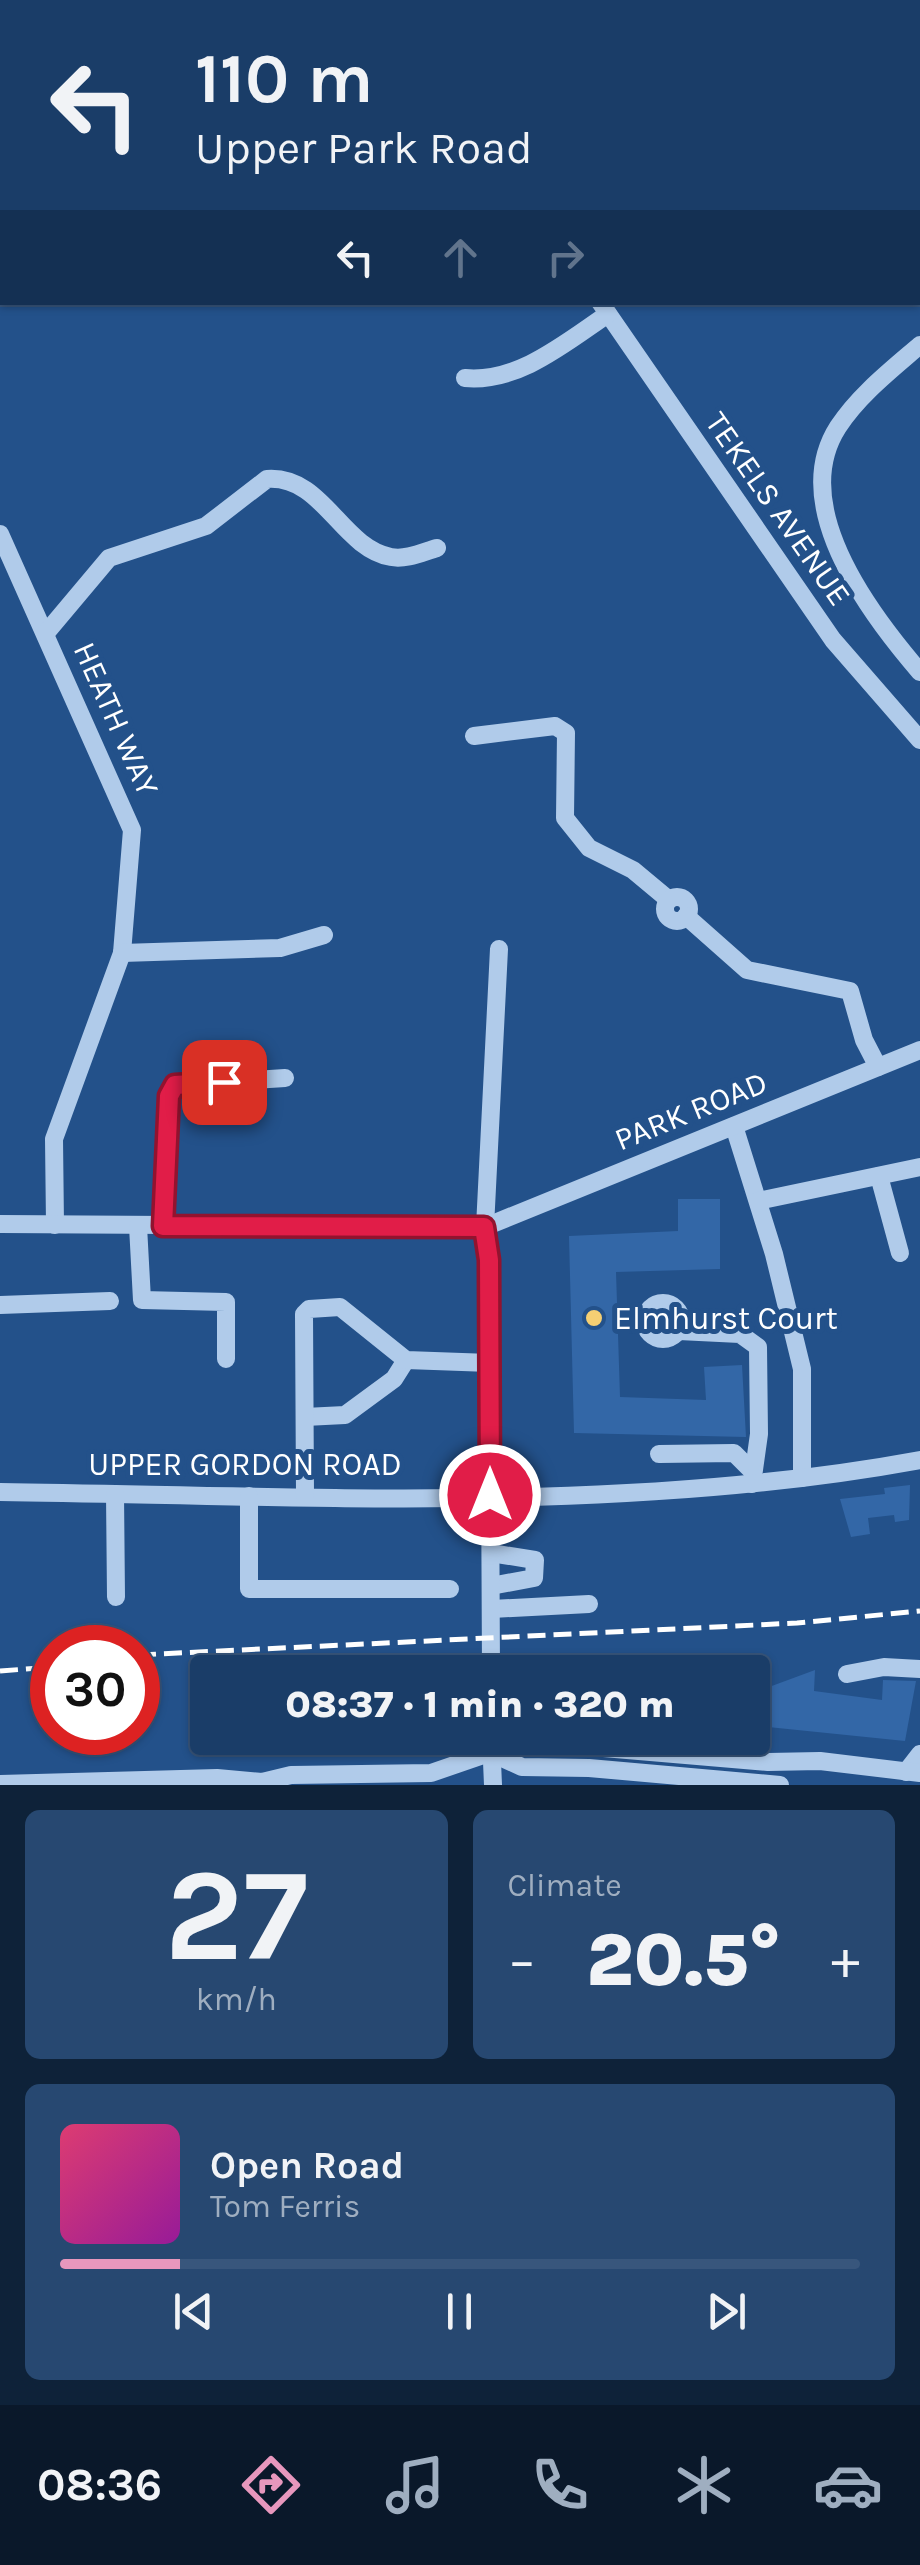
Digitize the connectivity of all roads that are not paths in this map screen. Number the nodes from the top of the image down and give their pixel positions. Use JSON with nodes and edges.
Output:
{"nodes":[{"id":1,"x":604,"y":308,"type":"edge"},
{"id":2,"x":920,"y":346,"type":"edge"},
{"id":3,"x":465,"y":378,"type":"dead end"},
{"id":4,"x":0,"y":534,"type":"edge"},
{"id":5,"x":437,"y":548,"type":"dead end"},
{"id":6,"x":46,"y":633,"type":"junction"},
{"id":7,"x":920,"y":672,"type":"edge"},
{"id":8,"x":474,"y":736,"type":"dead end"},
{"id":9,"x":920,"y":740,"type":"edge"},
{"id":10,"x":324,"y":935,"type":"dead end"},
{"id":11,"x":499,"y":949,"type":"dead end"},
{"id":12,"x":122,"y":953,"type":"junction"},
{"id":13,"x":920,"y":1050,"type":"edge"},
{"id":14,"x":878,"y":1068,"type":"junction"},
{"id":15,"x":285,"y":1078,"type":"dead end"},
{"id":16,"x":734,"y":1126,"type":"junction"},
{"id":17,"x":920,"y":1167,"type":"edge"},
{"id":18,"x":879,"y":1176,"type":"junction"},
{"id":19,"x":758,"y":1201,"type":"junction"},
{"id":20,"x":0,"y":1224,"type":"edge"},
{"id":21,"x":54,"y":1225,"type":"junction"},
{"id":22,"x":138,"y":1226,"type":"junction"},
{"id":23,"x":163,"y":1226,"type":"junction"},
{"id":24,"x":484,"y":1227,"type":"junction"},
{"id":25,"x":900,"y":1253,"type":"dead end"},
{"id":26,"x":110,"y":1302,"type":"dead end"},
{"id":27,"x":0,"y":1305,"type":"edge"},
{"id":28,"x":679,"y":1330,"type":"dead end"},
{"id":29,"x":226,"y":1358,"type":"dead end"},
{"id":30,"x":406,"y":1360,"type":"junction"},
{"id":31,"x":490,"y":1363,"type":"junction"},
{"id":32,"x":306,"y":1417,"type":"junction"},
{"id":33,"x":659,"y":1454,"type":"dead end"},
{"id":34,"x":920,"y":1460,"type":"edge"},
{"id":35,"x":752,"y":1478,"type":"junction"},
{"id":36,"x":802,"y":1478,"type":"junction"},
{"id":37,"x":0,"y":1492,"type":"edge"},
{"id":38,"x":115,"y":1494,"type":"junction"},
{"id":39,"x":490,"y":1495,"type":"junction"},
{"id":40,"x":248,"y":1496,"type":"junction"},
{"id":41,"x":305,"y":1496,"type":"junction"},
{"id":42,"x":491,"y":1553,"type":"junction"},
{"id":43,"x":491,"y":1586,"type":"junction"},
{"id":44,"x":450,"y":1589,"type":"dead end"},
{"id":45,"x":116,"y":1597,"type":"dead end"},
{"id":46,"x":589,"y":1604,"type":"dead end"},
{"id":47,"x":492,"y":1609,"type":"junction"},
{"id":48,"x":491,"y":1655,"type":"edge"},
{"id":49,"x":920,"y":1669,"type":"edge"},
{"id":50,"x":848,"y":1674,"type":"dead end"},
{"id":51,"x":920,"y":1754,"type":"edge"},
{"id":52,"x":470,"y":1755,"type":"edge"},
{"id":53,"x":492,"y":1755,"type":"edge"},
{"id":54,"x":506,"y":1755,"type":"edge"},
{"id":55,"x":690,"y":1755,"type":"edge"},
{"id":56,"x":589,"y":1777,"type":"edge"},
{"id":57,"x":916,"y":1778,"type":"edge"},
{"id":58,"x":369,"y":1780,"type":"edge"},
{"id":59,"x":77,"y":1783,"type":"edge"},
{"id":60,"x":0,"y":1784,"type":"edge"},
{"id":61,"x":262,"y":1784,"type":"edge"},
{"id":62,"x":493,"y":1785,"type":"edge"},
{"id":63,"x":780,"y":1785,"type":"edge"}],
"edges":[{"from":1,"to":3,"type":"street"},
{"from":1,"to":9,"type":"street","name":"TEKELS AVENUE"},
{"from":2,"to":7,"type":"street"},
{"from":4,"to":6,"type":"street","name":"HEATH WAY"},
{"from":5,"to":6,"type":"street"},
{"from":6,"to":12,"type":"street","name":"HEATH WAY"},
{"from":8,"to":14,"type":"street"},
{"from":10,"to":12,"type":"street"},
{"from":11,"to":24,"type":"street"},
{"from":12,"to":21,"type":"street","name":"HEATH WAY"},
{"from":13,"to":14,"type":"street","name":"PARK ROAD"},
{"from":14,"to":16,"type":"street","name":"PARK ROAD"},
{"from":15,"to":23,"type":"street"},
{"from":16,"to":19,"type":"street"},
{"from":16,"to":24,"type":"street","name":"PARK ROAD"},
{"from":17,"to":18,"type":"street"},
{"from":18,"to":19,"type":"street"},
{"from":18,"to":25,"type":"street"},
{"from":19,"to":36,"type":"street"},
{"from":20,"to":21,"type":"street"},
{"from":21,"to":22,"type":"street"},
{"from":22,"to":23,"type":"street"},
{"from":22,"to":29,"type":"street"},
{"from":23,"to":24,"type":"street"},
{"from":24,"to":31,"type":"street"},
{"from":26,"to":27,"type":"street"},
{"from":28,"to":35,"type":"street"},
{"from":30,"to":31,"type":"street"},
{"from":30,"to":32,"type":"street"},
{"from":30,"to":32,"type":"street"},
{"from":31,"to":39,"type":"street"},
{"from":32,"to":41,"type":"street"},
{"from":33,"to":35,"type":"street"},
{"from":34,"to":36,"type":"street","name":"UPPER GORDON ROAD"},
{"from":35,"to":36,"type":"street","name":"UPPER GORDON ROAD"},
{"from":35,"to":39,"type":"street","name":"UPPER GORDON ROAD"},
{"from":37,"to":38,"type":"street","name":"UPPER GORDON ROAD"},
{"from":38,"to":40,"type":"street","name":"UPPER GORDON ROAD"},
{"from":38,"to":45,"type":"street"},
{"from":39,"to":41,"type":"street","name":"UPPER GORDON ROAD"},
{"from":39,"to":42,"type":"street"},
{"from":40,"to":41,"type":"street","name":"UPPER GORDON ROAD"},
{"from":40,"to":44,"type":"street"},
{"from":42,"to":43,"type":"street"},
{"from":42,"to":43,"type":"street"},
{"from":43,"to":47,"type":"street"},
{"from":46,"to":47,"type":"street"},
{"from":47,"to":48,"type":"street"},
{"from":49,"to":50,"type":"street"},
{"from":51,"to":57,"type":"street"},
{"from":52,"to":58,"type":"street"},
{"from":53,"to":62,"type":"street"},
{"from":54,"to":56,"type":"street"},
{"from":55,"to":57,"type":"street"},
{"from":56,"to":63,"type":"street"},
{"from":58,"to":61,"type":"street"},
{"from":59,"to":60,"type":"street"},
{"from":59,"to":61,"type":"street"}]}
